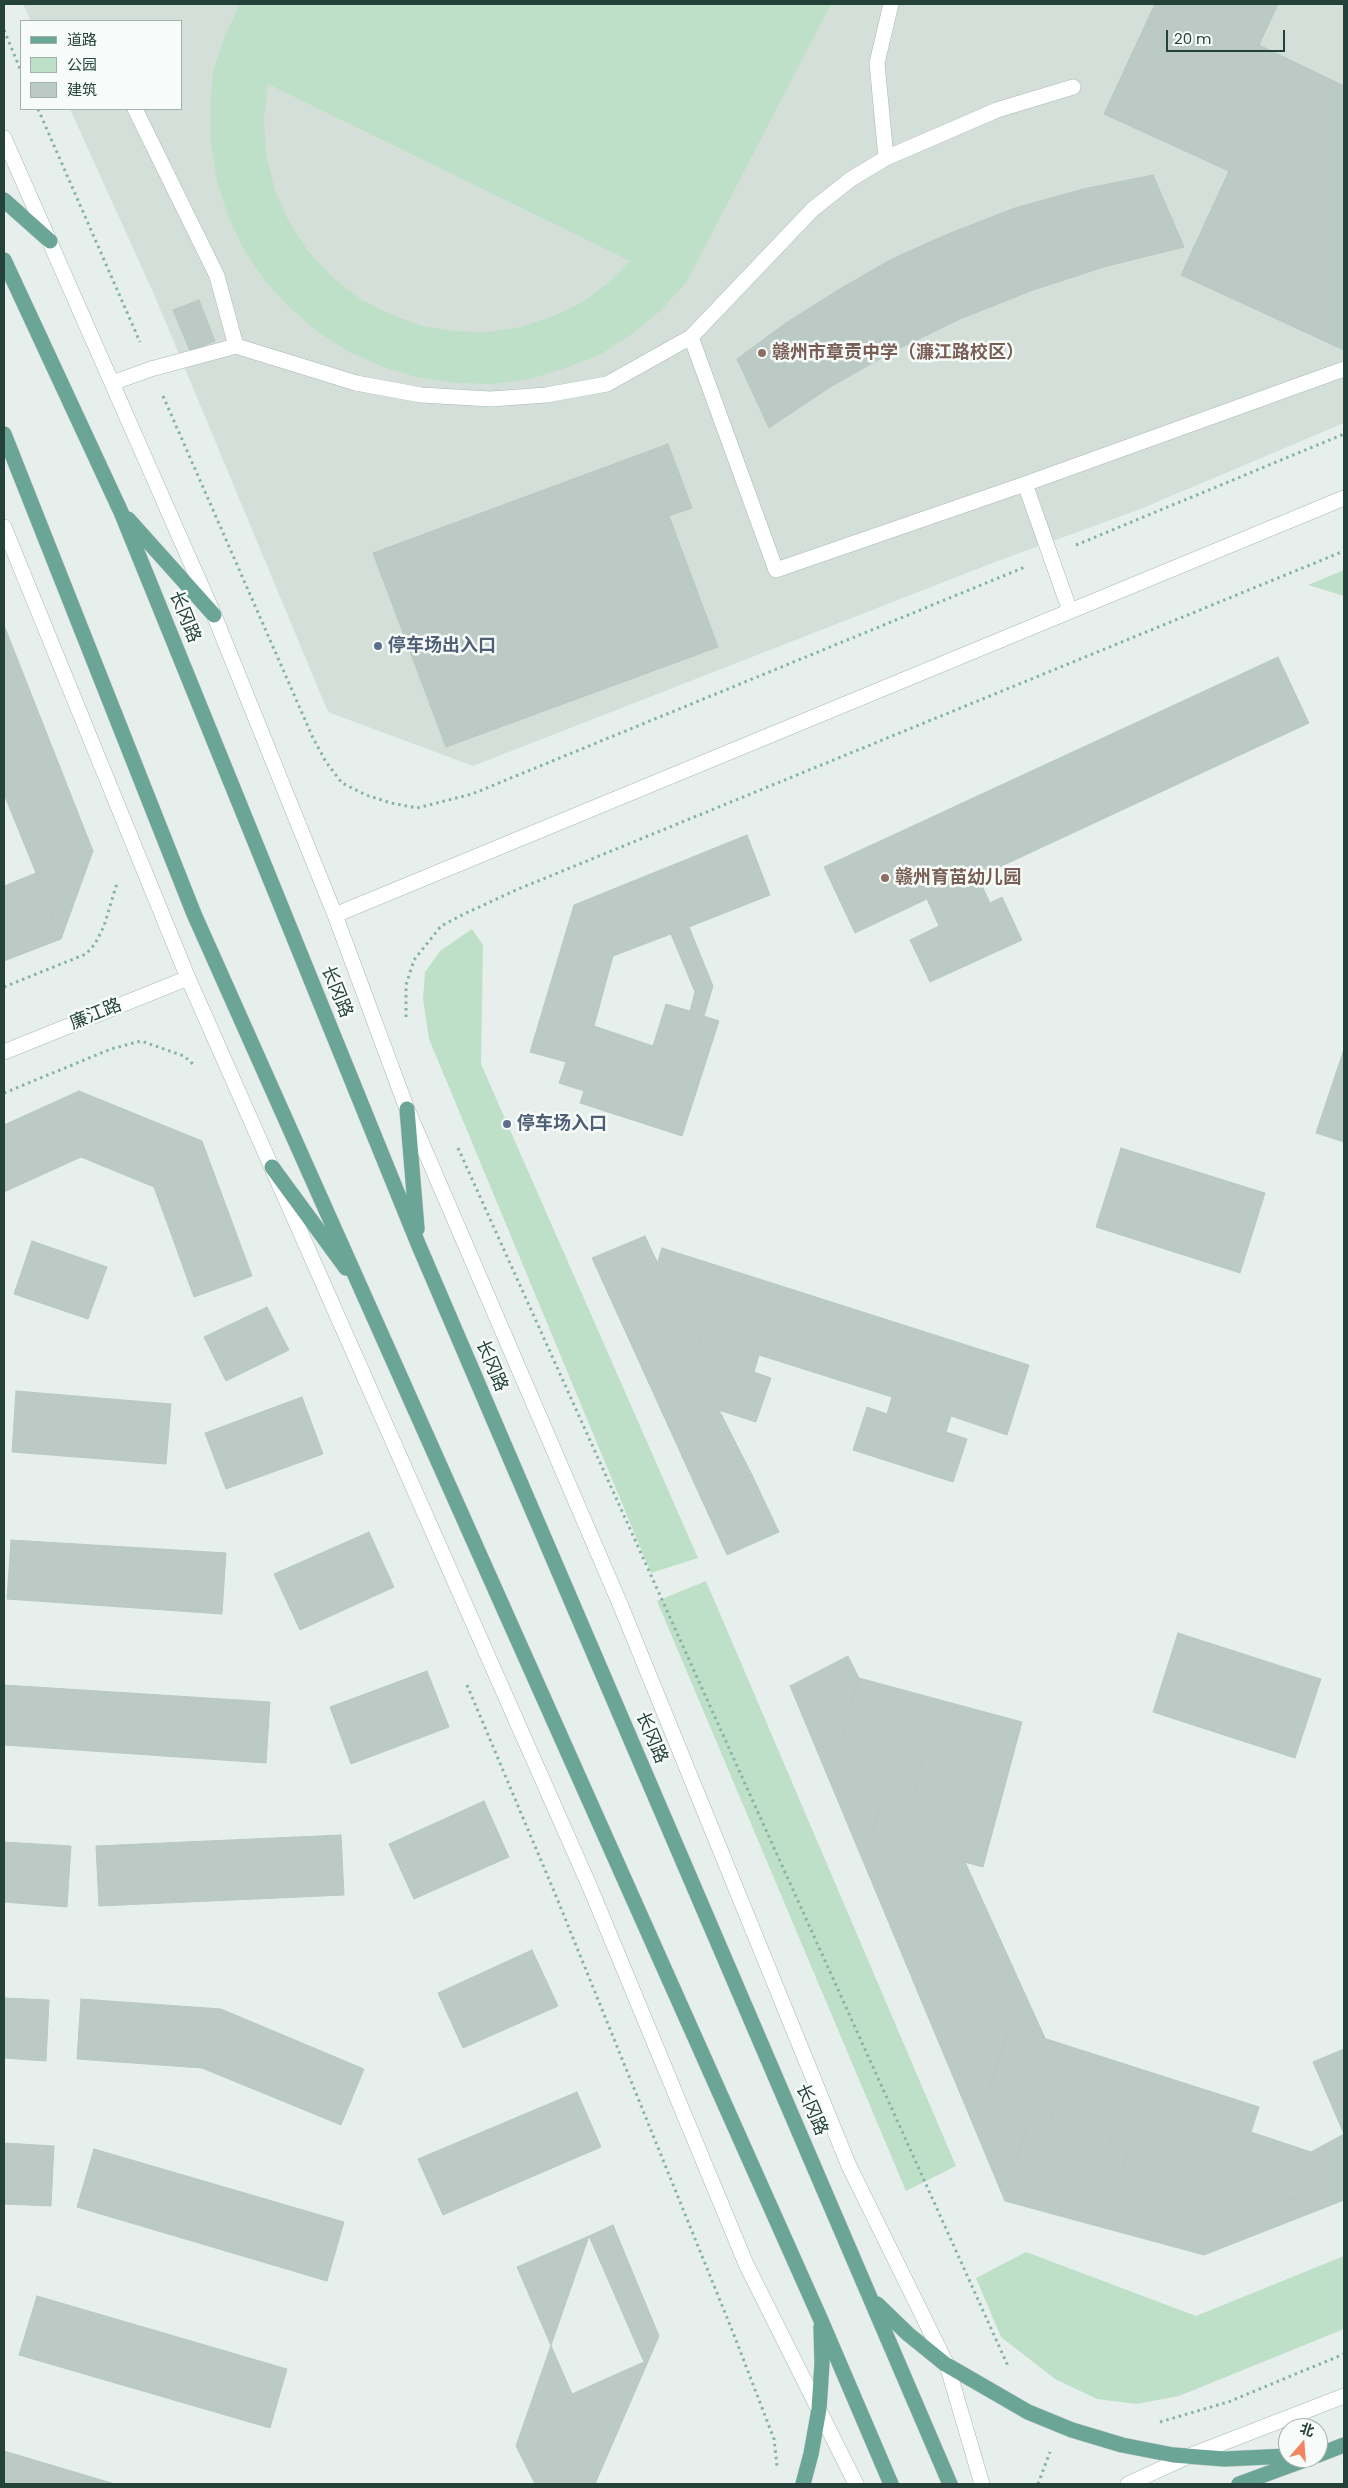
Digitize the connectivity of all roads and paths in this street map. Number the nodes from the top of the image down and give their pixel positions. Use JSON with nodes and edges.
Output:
{"nodes":[{"id":1,"x":891,"y":4,"type":"edge"},
{"id":2,"x":4,"y":30,"type":"edge"},
{"id":3,"x":20,"y":69,"type":"edge"},
{"id":4,"x":1073,"y":86,"type":"dead end"},
{"id":5,"x":38,"y":110,"type":"edge"},
{"id":6,"x":135,"y":110,"type":"edge"},
{"id":7,"x":4,"y":138,"type":"edge"},
{"id":8,"x":886,"y":158,"type":"junction"},
{"id":9,"x":4,"y":200,"type":"edge"},
{"id":10,"x":50,"y":241,"type":"junction"},
{"id":11,"x":4,"y":260,"type":"edge"},
{"id":12,"x":691,"y":337,"type":"junction"},
{"id":13,"x":236,"y":346,"type":"junction"},
{"id":14,"x":151,"y":369,"type":"junction"},
{"id":15,"x":1344,"y":369,"type":"edge"},
{"id":16,"x":112,"y":383,"type":"junction"},
{"id":17,"x":4,"y":434,"type":"edge"},
{"id":18,"x":1344,"y":434,"type":"edge"},
{"id":19,"x":1025,"y":484,"type":"junction"},
{"id":20,"x":1344,"y":498,"type":"edge"},
{"id":21,"x":121,"y":512,"type":"junction"},
{"id":22,"x":4,"y":527,"type":"edge"},
{"id":23,"x":1344,"y":551,"type":"edge"},
{"id":24,"x":1050,"y":556,"type":"junction"},
{"id":25,"x":1070,"y":611,"type":"junction"},
{"id":26,"x":214,"y":615,"type":"junction"},
{"id":27,"x":118,"y":876,"type":"dead end"},
{"id":28,"x":335,"y":915,"type":"junction"},
{"id":29,"x":188,"y":978,"type":"junction"},
{"id":30,"x":4,"y":988,"type":"edge"},
{"id":31,"x":407,"y":1023,"type":"dead end"},
{"id":32,"x":4,"y":1052,"type":"edge"},
{"id":33,"x":195,"y":1066,"type":"dead end"},
{"id":34,"x":4,"y":1093,"type":"edge"},
{"id":35,"x":407,"y":1109,"type":"junction"},
{"id":36,"x":457,"y":1145,"type":"dead end"},
{"id":37,"x":272,"y":1167,"type":"junction"},
{"id":38,"x":419,"y":1246,"type":"junction"},
{"id":39,"x":364,"y":1292,"type":"junction"},
{"id":40,"x":466,"y":1684,"type":"dead end"},
{"id":41,"x":873,"y":2301,"type":"junction"},
{"id":42,"x":820,"y":2318,"type":"junction"},
{"id":43,"x":1344,"y":2354,"type":"edge"},
{"id":44,"x":948,"y":2365,"type":"junction"},
{"id":45,"x":1009,"y":2369,"type":"dead end"},
{"id":46,"x":1344,"y":2396,"type":"edge"},
{"id":47,"x":819,"y":2408,"type":"junction"},
{"id":48,"x":1152,"y":2423,"type":"dead end"},
{"id":49,"x":1344,"y":2445,"type":"edge"},
{"id":50,"x":1328,"y":2451,"type":"edge"},
{"id":51,"x":1189,"y":2456,"type":"junction"},
{"id":52,"x":1278,"y":2456,"type":"edge"},
{"id":53,"x":1283,"y":2468,"type":"edge"},
{"id":54,"x":778,"y":2475,"type":"dead end"},
{"id":55,"x":803,"y":2484,"type":"edge"},
{"id":56,"x":856,"y":2484,"type":"edge"},
{"id":57,"x":891,"y":2484,"type":"edge"},
{"id":58,"x":950,"y":2484,"type":"edge"},
{"id":59,"x":982,"y":2484,"type":"edge"},
{"id":60,"x":1128,"y":2484,"type":"edge"},
{"id":61,"x":1239,"y":2484,"type":"edge"}],
"edges":[{"from":1,"to":8,"type":"street"},
{"from":2,"to":3,"type":"path"},
{"from":4,"to":8,"type":"street"},
{"from":5,"to":14,"type":"path"},
{"from":6,"to":13,"type":"street"},
{"from":7,"to":10,"type":"street"},
{"from":8,"to":12,"type":"street"},
{"from":9,"to":10,"type":"main road"},
{"from":10,"to":16,"type":"street"},
{"from":11,"to":21,"type":"main road","name":"长冈路"},
{"from":12,"to":13,"type":"street"},
{"from":12,"to":19,"type":"street"},
{"from":13,"to":14,"type":"street"},
{"from":14,"to":16,"type":"street"},
{"from":14,"to":24,"type":"path"},
{"from":15,"to":19,"type":"street"},
{"from":16,"to":26,"type":"street"},
{"from":17,"to":39,"type":"main road"},
{"from":18,"to":24,"type":"path"},
{"from":19,"to":24,"type":"street"},
{"from":20,"to":25,"type":"street"},
{"from":21,"to":26,"type":"main road"},
{"from":21,"to":38,"type":"main road","name":"长冈路"},
{"from":22,"to":29,"type":"street"},
{"from":23,"to":31,"type":"path"},
{"from":24,"to":25,"type":"street"},
{"from":25,"to":28,"type":"street"},
{"from":26,"to":28,"type":"street"},
{"from":27,"to":30,"type":"path"},
{"from":28,"to":35,"type":"street"},
{"from":29,"to":32,"type":"street","name":"廉江路"},
{"from":29,"to":37,"type":"street"},
{"from":33,"to":34,"type":"path"},
{"from":35,"to":38,"type":"main road"},
{"from":35,"to":44,"type":"street"},
{"from":36,"to":45,"type":"path"},
{"from":37,"to":39,"type":"main road"},
{"from":37,"to":47,"type":"street"},
{"from":38,"to":41,"type":"main road","name":"长冈路"},
{"from":39,"to":42,"type":"main road"},
{"from":40,"to":54,"type":"path"},
{"from":41,"to":44,"type":"main road"},
{"from":41,"to":58,"type":"main road","name":"长冈路"},
{"from":42,"to":47,"type":"main road"},
{"from":42,"to":57,"type":"main road"},
{"from":43,"to":48,"type":"path"},
{"from":44,"to":51,"type":"main road"},
{"from":44,"to":59,"type":"street"},
{"from":46,"to":51,"type":"street"},
{"from":47,"to":55,"type":"main road"},
{"from":47,"to":56,"type":"street"},
{"from":49,"to":50,"type":"main road"},
{"from":51,"to":52,"type":"main road"},
{"from":51,"to":60,"type":"street"},
{"from":53,"to":61,"type":"main road"}]}
